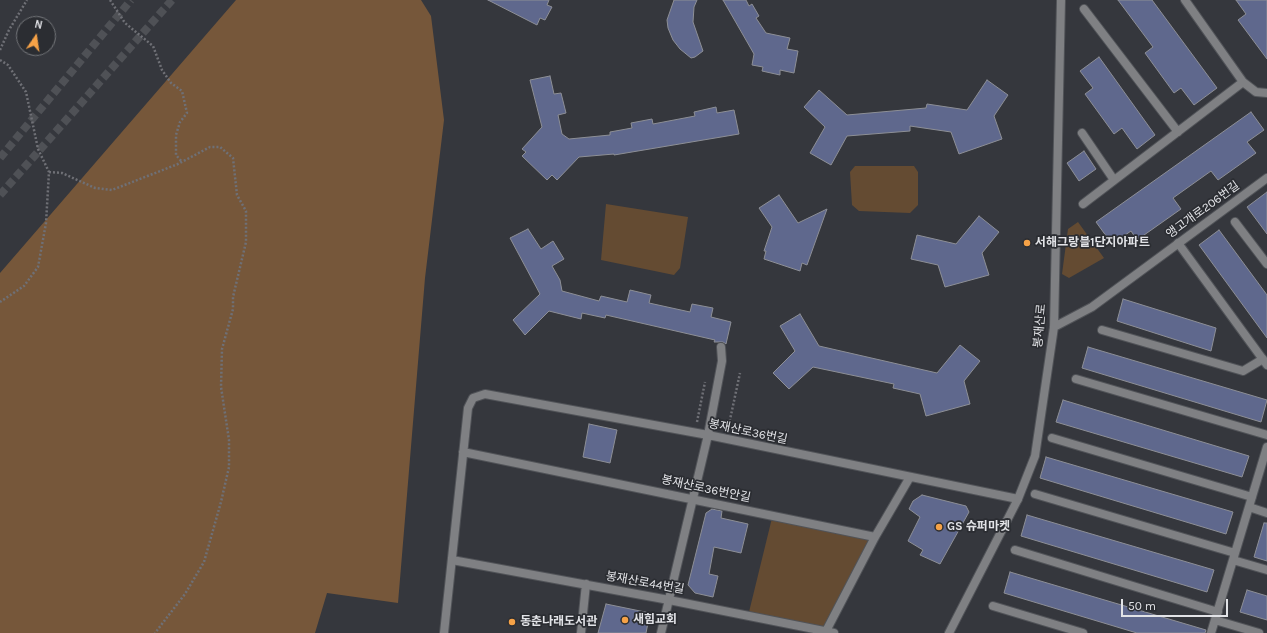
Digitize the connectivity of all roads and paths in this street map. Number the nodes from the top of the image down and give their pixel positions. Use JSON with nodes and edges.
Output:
{"nodes":[{"id":1,"x":27,"y":0,"type":"edge"},
{"id":2,"x":110,"y":0,"type":"edge"},
{"id":3,"x":1061,"y":0,"type":"edge"},
{"id":4,"x":1185,"y":0,"type":"edge"},
{"id":5,"x":1084,"y":9,"type":"dead end"},
{"id":6,"x":0,"y":50,"type":"edge"},
{"id":7,"x":0,"y":60,"type":"edge"},
{"id":8,"x":1244,"y":82,"type":"junction"},
{"id":9,"x":1267,"y":93,"type":"edge"},
{"id":10,"x":1178,"y":132,"type":"junction"},
{"id":11,"x":1082,"y":133,"type":"dead end"},
{"id":12,"x":182,"y":162,"type":"junction"},
{"id":13,"x":49,"y":172,"type":"junction"},
{"id":14,"x":1267,"y":178,"type":"edge"},
{"id":15,"x":1114,"y":180,"type":"junction"},
{"id":16,"x":1082,"y":204,"type":"dead end"},
{"id":17,"x":1235,"y":222,"type":"dead end"},
{"id":18,"x":1178,"y":244,"type":"junction"},
{"id":19,"x":1267,"y":264,"type":"edge"},
{"id":20,"x":0,"y":302,"type":"edge"},
{"id":21,"x":1054,"y":327,"type":"junction"},
{"id":22,"x":1102,"y":330,"type":"dead end"},
{"id":23,"x":721,"y":347,"type":"dead end"},
{"id":24,"x":1265,"y":362,"type":"edge"},
{"id":25,"x":740,"y":373,"type":"dead end"},
{"id":26,"x":706,"y":379,"type":"dead end"},
{"id":27,"x":1076,"y":379,"type":"dead end"},
{"id":28,"x":695,"y":433,"type":"junction"},
{"id":29,"x":1267,"y":434,"type":"edge"},
{"id":30,"x":708,"y":436,"type":"junction"},
{"id":31,"x":1052,"y":438,"type":"dead end"},
{"id":32,"x":726,"y":439,"type":"junction"},
{"id":33,"x":1267,"y":447,"type":"edge"},
{"id":34,"x":463,"y":452,"type":"junction"},
{"id":35,"x":910,"y":477,"type":"junction"},
{"id":36,"x":1035,"y":494,"type":"dead end"},
{"id":37,"x":1252,"y":497,"type":"junction"},
{"id":38,"x":693,"y":499,"type":"junction"},
{"id":39,"x":1018,"y":499,"type":"junction"},
{"id":40,"x":1249,"y":507,"type":"junction"},
{"id":41,"x":1267,"y":513,"type":"edge"},
{"id":42,"x":875,"y":536,"type":"junction"},
{"id":43,"x":1015,"y":550,"type":"dead end"},
{"id":44,"x":1234,"y":556,"type":"junction"},
{"id":45,"x":452,"y":560,"type":"junction"},
{"id":46,"x":1267,"y":570,"type":"edge"},
{"id":47,"x":586,"y":584,"type":"junction"},
{"id":48,"x":669,"y":600,"type":"junction"},
{"id":49,"x":993,"y":606,"type":"dead end"},
{"id":50,"x":1216,"y":616,"type":"junction"},
{"id":51,"x":828,"y":632,"type":"edge"},
{"id":52,"x":155,"y":633,"type":"edge"},
{"id":53,"x":444,"y":633,"type":"edge"},
{"id":54,"x":581,"y":633,"type":"edge"},
{"id":55,"x":661,"y":633,"type":"edge"},
{"id":56,"x":949,"y":633,"type":"edge"},
{"id":57,"x":1083,"y":633,"type":"edge"},
{"id":58,"x":1211,"y":633,"type":"edge"},
{"id":59,"x":1259,"y":633,"type":"edge"}],
"edges":[{"from":1,"to":6,"type":"path"},
{"from":2,"to":12,"type":"path"},
{"from":3,"to":21,"type":"street","name":"봉재산로"},
{"from":4,"to":8,"type":"street"},
{"from":5,"to":10,"type":"street"},
{"from":7,"to":13,"type":"path"},
{"from":8,"to":9,"type":"street"},
{"from":8,"to":10,"type":"street"},
{"from":10,"to":15,"type":"street"},
{"from":11,"to":15,"type":"street"},
{"from":12,"to":13,"type":"path"},
{"from":12,"to":52,"type":"path"},
{"from":13,"to":20,"type":"path"},
{"from":14,"to":18,"type":"street","name":"앵고개로206번길"},
{"from":15,"to":16,"type":"street"},
{"from":17,"to":19,"type":"street"},
{"from":18,"to":21,"type":"street","name":"앵고개로206번길"},
{"from":18,"to":24,"type":"street"},
{"from":21,"to":39,"type":"street","name":"봉재산로"},
{"from":22,"to":24,"type":"street"},
{"from":23,"to":30,"type":"street"},
{"from":25,"to":32,"type":"path"},
{"from":26,"to":28,"type":"path"},
{"from":27,"to":29,"type":"street"},
{"from":28,"to":30,"type":"street","name":"봉재산로36번길"},
{"from":28,"to":34,"type":"street","name":"봉재산로36번길"},
{"from":30,"to":32,"type":"street","name":"봉재산로36번길"},
{"from":30,"to":38,"type":"street"},
{"from":31,"to":37,"type":"street"},
{"from":32,"to":35,"type":"street","name":"봉재산로36번길"},
{"from":33,"to":37,"type":"street"},
{"from":34,"to":38,"type":"street","name":"봉재산로36번안길"},
{"from":34,"to":45,"type":"street"},
{"from":35,"to":39,"type":"street","name":"봉재산로36번길"},
{"from":35,"to":42,"type":"street"},
{"from":36,"to":44,"type":"street"},
{"from":37,"to":40,"type":"street"},
{"from":38,"to":42,"type":"street","name":"봉재산로36번안길"},
{"from":38,"to":48,"type":"street"},
{"from":39,"to":56,"type":"street","name":"봉재산로"},
{"from":40,"to":41,"type":"street"},
{"from":40,"to":44,"type":"street"},
{"from":42,"to":51,"type":"street"},
{"from":43,"to":50,"type":"street"},
{"from":44,"to":46,"type":"street"},
{"from":44,"to":50,"type":"street"},
{"from":45,"to":47,"type":"street","name":"봉재산로44번길"},
{"from":45,"to":53,"type":"street"},
{"from":47,"to":48,"type":"street","name":"봉재산로44번길"},
{"from":47,"to":54,"type":"street"},
{"from":48,"to":51,"type":"street","name":"봉재산로44번길"},
{"from":48,"to":55,"type":"street"},
{"from":49,"to":57,"type":"street"},
{"from":50,"to":58,"type":"street"},
{"from":50,"to":59,"type":"street"}]}
